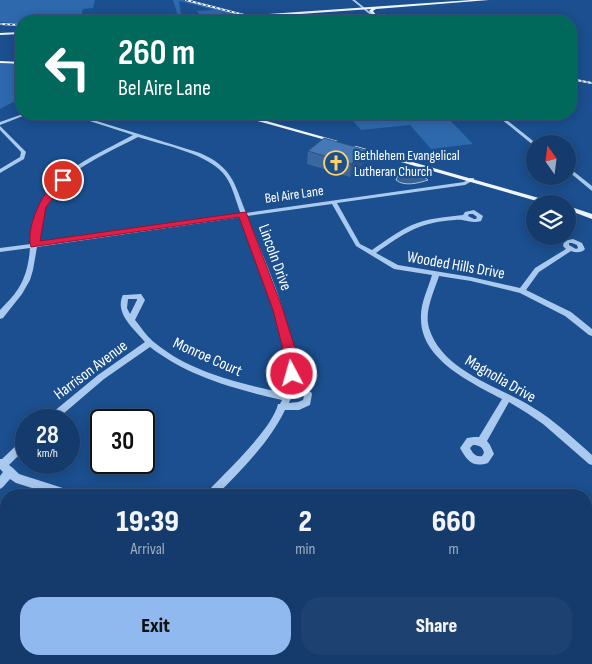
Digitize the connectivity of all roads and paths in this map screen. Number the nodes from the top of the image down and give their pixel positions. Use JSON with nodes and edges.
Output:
{"nodes":[{"id":1,"x":353,"y":0,"type":"edge"},
{"id":2,"x":464,"y":0,"type":"edge"},
{"id":3,"x":487,"y":0,"type":"edge"},
{"id":4,"x":436,"y":2,"type":"junction"},
{"id":5,"x":362,"y":7,"type":"junction"},
{"id":6,"x":377,"y":7,"type":"junction"},
{"id":7,"x":344,"y":8,"type":"junction"},
{"id":8,"x":368,"y":12,"type":"junction"},
{"id":9,"x":285,"y":14,"type":"junction"},
{"id":10,"x":249,"y":15,"type":"edge"},
{"id":11,"x":271,"y":15,"type":"edge"},
{"id":12,"x":372,"y":15,"type":"edge"},
{"id":13,"x":375,"y":15,"type":"edge"},
{"id":14,"x":15,"y":33,"type":"edge"},
{"id":15,"x":0,"y":34,"type":"edge"},
{"id":16,"x":0,"y":62,"type":"edge"},
{"id":17,"x":15,"y":63,"type":"edge"},
{"id":18,"x":15,"y":119,"type":"edge"},
{"id":19,"x":89,"y":120,"type":"edge"},
{"id":20,"x":257,"y":120,"type":"edge"},
{"id":21,"x":505,"y":120,"type":"edge"},
{"id":22,"x":0,"y":126,"type":"edge"},
{"id":23,"x":137,"y":135,"type":"junction"},
{"id":24,"x":526,"y":137,"type":"edge"},
{"id":25,"x":340,"y":143,"type":"edge"},
{"id":26,"x":349,"y":145,"type":"edge"},
{"id":27,"x":0,"y":171,"type":"edge"},
{"id":28,"x":576,"y":176,"type":"edge"},
{"id":29,"x":472,"y":179,"type":"junction"},
{"id":30,"x":592,"y":189,"type":"edge"},
{"id":31,"x":526,"y":195,"type":"edge"},
{"id":32,"x":334,"y":202,"type":"junction"},
{"id":33,"x":576,"y":211,"type":"edge"},
{"id":34,"x":242,"y":214,"type":"junction"},
{"id":35,"x":465,"y":217,"type":"dead end"},
{"id":36,"x":592,"y":217,"type":"edge"},
{"id":37,"x":34,"y":245,"type":"junction"},
{"id":38,"x":570,"y":249,"type":"dead end"},
{"id":39,"x":0,"y":250,"type":"edge"},
{"id":40,"x":372,"y":253,"type":"junction"},
{"id":41,"x":436,"y":274,"type":"junction"},
{"id":42,"x":522,"y":290,"type":"junction"},
{"id":43,"x":0,"y":316,"type":"edge"},
{"id":44,"x":131,"y":320,"type":"dead end"},
{"id":45,"x":592,"y":333,"type":"edge"},
{"id":46,"x":150,"y":343,"type":"junction"},
{"id":47,"x":290,"y":386,"type":"junction"},
{"id":48,"x":286,"y":397,"type":"junction"},
{"id":49,"x":508,"y":398,"type":"junction"},
{"id":50,"x":281,"y":406,"type":"junction"},
{"id":51,"x":63,"y":409,"type":"edge"},
{"id":52,"x":481,"y":442,"type":"dead end"},
{"id":53,"x":15,"y":454,"type":"edge"},
{"id":54,"x":592,"y":461,"type":"edge"},
{"id":55,"x":4,"y":467,"type":"edge"},
{"id":56,"x":0,"y":484,"type":"edge"},
{"id":57,"x":50,"y":489,"type":"edge"},
{"id":58,"x":216,"y":489,"type":"edge"}],
"edges":[{"from":1,"to":4,"type":"main road"},
{"from":1,"to":5,"type":"street"},
{"from":1,"to":7,"type":"main road"},
{"from":2,"to":4,"type":"main road"},
{"from":3,"to":6,"type":"main road"},
{"from":4,"to":5,"type":"main road"},
{"from":5,"to":6,"type":"main road"},
{"from":5,"to":7,"type":"main road"},
{"from":5,"to":8,"type":"street"},
{"from":5,"to":9,"type":"main road"},
{"from":6,"to":13,"type":"main road"},
{"from":7,"to":10,"type":"main road"},
{"from":8,"to":9,"type":"main road"},
{"from":8,"to":12,"type":"street"},
{"from":9,"to":11,"type":"main road"},
{"from":14,"to":15,"type":"main road"},
{"from":16,"to":17,"type":"main road"},
{"from":18,"to":22,"type":"street"},
{"from":19,"to":23,"type":"street","name":"Lincoln Drive"},
{"from":20,"to":25,"type":"main road"},
{"from":21,"to":24,"type":"street"},
{"from":22,"to":27,"type":"street"},
{"from":23,"to":34,"type":"street","name":"Lincoln Drive"},
{"from":23,"to":37,"type":"street"},
{"from":26,"to":29,"type":"main road"},
{"from":28,"to":30,"type":"street"},
{"from":29,"to":31,"type":"main road"},
{"from":29,"to":32,"type":"street","name":"Bel Aire Lane"},
{"from":32,"to":34,"type":"street","name":"Bel Aire Lane"},
{"from":32,"to":40,"type":"street","name":"Wooded Hills Drive"},
{"from":33,"to":36,"type":"main road"},
{"from":34,"to":37,"type":"street","name":"Bel Aire Lane"},
{"from":34,"to":47,"type":"street","name":"Lincoln Drive"},
{"from":35,"to":40,"type":"street"},
{"from":37,"to":39,"type":"street","name":"Bel Aire Lane"},
{"from":37,"to":43,"type":"street"},
{"from":38,"to":42,"type":"street"},
{"from":40,"to":41,"type":"street","name":"Wooded Hills Drive"},
{"from":41,"to":42,"type":"street","name":"Wooded Hills Drive"},
{"from":41,"to":49,"type":"street","name":"Magnolia Drive"},
{"from":42,"to":45,"type":"street","name":"Wooded Hills Drive"},
{"from":44,"to":46,"type":"street","name":"Monroe Court"},
{"from":46,"to":48,"type":"street","name":"Monroe Court"},
{"from":46,"to":51,"type":"street","name":"Harrison Avenue"},
{"from":47,"to":48,"type":"street","name":"Lincoln Drive"},
{"from":47,"to":50,"type":"street"},
{"from":48,"to":50,"type":"street","name":"Lincoln Drive"},
{"from":49,"to":52,"type":"street"},
{"from":49,"to":54,"type":"street","name":"Magnolia Drive"},
{"from":50,"to":58,"type":"street","name":"Lincoln Drive"},
{"from":53,"to":55,"type":"street"},
{"from":55,"to":56,"type":"street"},
{"from":55,"to":57,"type":"street"}]}
